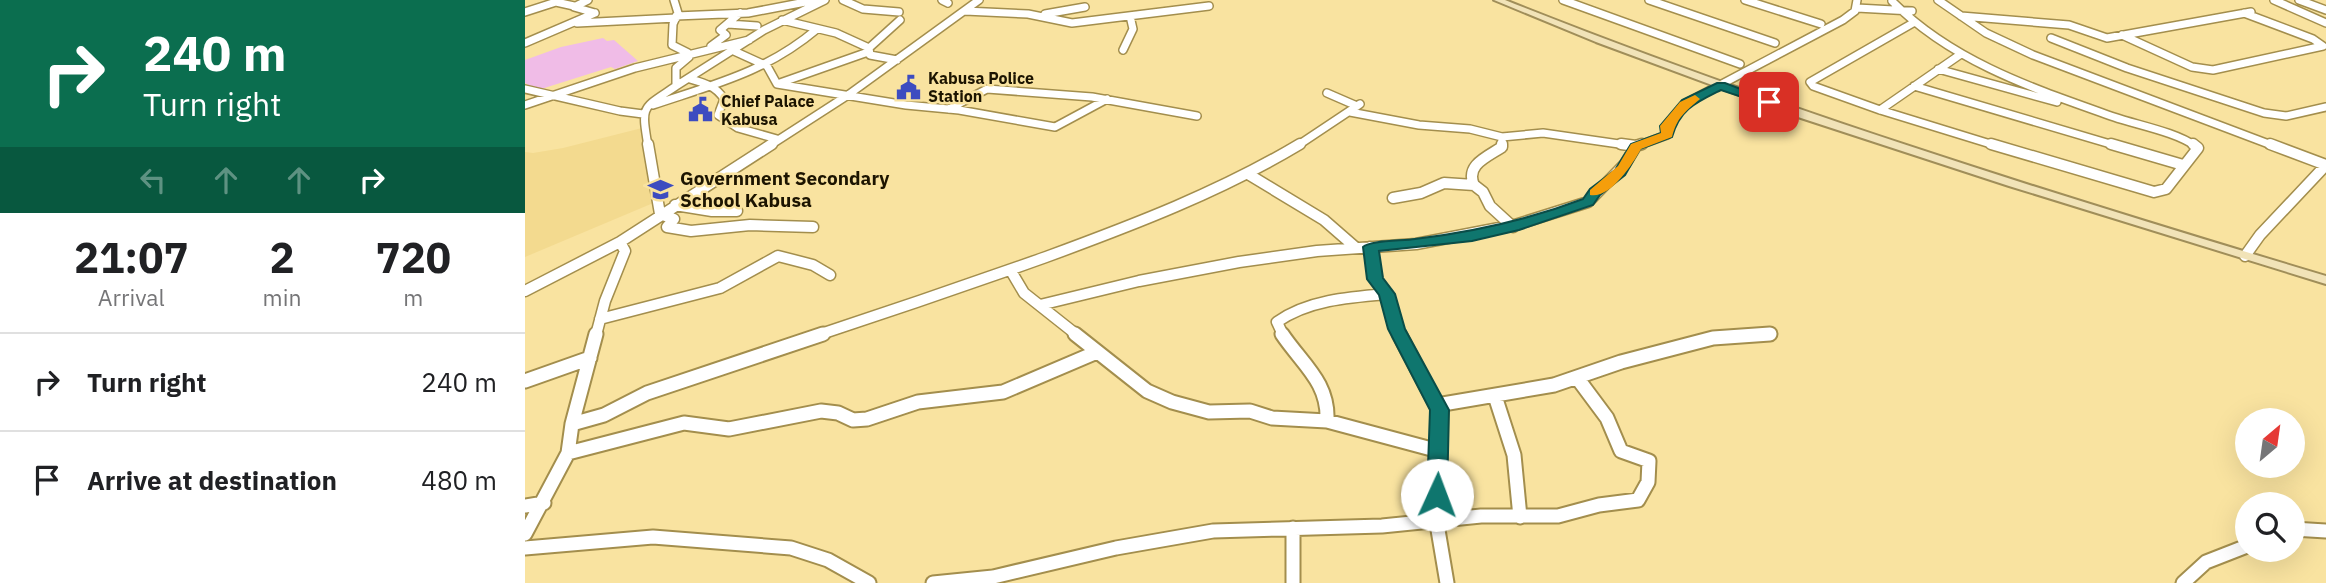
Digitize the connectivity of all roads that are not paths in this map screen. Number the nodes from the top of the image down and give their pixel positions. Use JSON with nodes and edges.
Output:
{"nodes":[{"id":1,"x":585,"y":0,"type":"edge"},
{"id":2,"x":674,"y":0,"type":"edge"},
{"id":3,"x":817,"y":0,"type":"edge"},
{"id":4,"x":825,"y":0,"type":"edge"},
{"id":5,"x":843,"y":0,"type":"edge"},
{"id":6,"x":979,"y":0,"type":"edge"},
{"id":7,"x":1498,"y":0,"type":"edge"},
{"id":8,"x":1563,"y":0,"type":"edge"},
{"id":9,"x":1649,"y":0,"type":"edge"},
{"id":10,"x":1745,"y":0,"type":"edge"},
{"id":11,"x":1938,"y":0,"type":"edge"},
{"id":12,"x":2274,"y":0,"type":"edge"},
{"id":13,"x":2299,"y":0,"type":"edge"},
{"id":14,"x":1892,"y":1,"type":"edge"},
{"id":15,"x":791,"y":2,"type":"edge"},
{"id":16,"x":1857,"y":4,"type":"edge"},
{"id":17,"x":525,"y":5,"type":"edge"},
{"id":18,"x":545,"y":5,"type":"junction"},
{"id":19,"x":574,"y":6,"type":"junction"},
{"id":20,"x":1209,"y":6,"type":"dead end"},
{"id":21,"x":1085,"y":7,"type":"dead end"},
{"id":22,"x":1899,"y":10,"type":"junction"},
{"id":23,"x":2326,"y":10,"type":"edge"},
{"id":24,"x":965,"y":11,"type":"junction"},
{"id":25,"x":1912,"y":11,"type":"dead end"},
{"id":26,"x":525,"y":12,"type":"edge"},
{"id":27,"x":740,"y":13,"type":"junction"},
{"id":28,"x":1028,"y":14,"type":"junction"},
{"id":29,"x":1130,"y":16,"type":"junction"},
{"id":30,"x":1961,"y":16,"type":"junction"},
{"id":31,"x":676,"y":17,"type":"junction"},
{"id":32,"x":782,"y":20,"type":"junction"},
{"id":33,"x":577,"y":23,"type":"junction"},
{"id":34,"x":1913,"y":23,"type":"junction"},
{"id":35,"x":2326,"y":23,"type":"edge"},
{"id":36,"x":728,"y":24,"type":"junction"},
{"id":37,"x":1821,"y":24,"type":"dead end"},
{"id":38,"x":757,"y":26,"type":"dead end"},
{"id":39,"x":817,"y":29,"type":"junction"},
{"id":40,"x":2122,"y":35,"type":"junction"},
{"id":41,"x":2050,"y":38,"type":"dead end"},
{"id":42,"x":749,"y":40,"type":"junction"},
{"id":43,"x":525,"y":43,"type":"edge"},
{"id":44,"x":1775,"y":43,"type":"dead end"},
{"id":45,"x":708,"y":48,"type":"junction"},
{"id":46,"x":868,"y":50,"type":"junction"},
{"id":47,"x":1122,"y":50,"type":"dead end"},
{"id":48,"x":734,"y":51,"type":"junction"},
{"id":49,"x":688,"y":53,"type":"junction"},
{"id":50,"x":1961,"y":54,"type":"junction"},
{"id":51,"x":897,"y":60,"type":"junction"},
{"id":52,"x":1740,"y":64,"type":"dead end"},
{"id":53,"x":764,"y":65,"type":"junction"},
{"id":54,"x":1938,"y":69,"type":"junction"},
{"id":55,"x":690,"y":79,"type":"junction"},
{"id":56,"x":777,"y":84,"type":"junction"},
{"id":57,"x":676,"y":86,"type":"junction"},
{"id":58,"x":714,"y":86,"type":"junction"},
{"id":59,"x":1721,"y":86,"type":"junction"},
{"id":60,"x":1914,"y":86,"type":"junction"},
{"id":61,"x":525,"y":89,"type":"edge"},
{"id":62,"x":1327,"y":93,"type":"dead end"},
{"id":63,"x":848,"y":95,"type":"junction"},
{"id":64,"x":547,"y":98,"type":"junction"},
{"id":65,"x":1107,"y":99,"type":"junction"},
{"id":66,"x":525,"y":105,"type":"edge"},
{"id":67,"x":1356,"y":107,"type":"junction"},
{"id":68,"x":2326,"y":107,"type":"edge"},
{"id":69,"x":2090,"y":108,"type":"junction"},
{"id":70,"x":949,"y":109,"type":"junction"},
{"id":71,"x":645,"y":110,"type":"junction"},
{"id":72,"x":1880,"y":110,"type":"junction"},
{"id":73,"x":1197,"y":116,"type":"dead end"},
{"id":74,"x":1502,"y":137,"type":"junction"},
{"id":75,"x":777,"y":139,"type":"junction"},
{"id":76,"x":1636,"y":146,"type":"junction"},
{"id":77,"x":2183,"y":165,"type":"junction"},
{"id":78,"x":2326,"y":165,"type":"edge"},
{"id":79,"x":1248,"y":174,"type":"junction"},
{"id":80,"x":1474,"y":185,"type":"junction"},
{"id":81,"x":1393,"y":198,"type":"dead end"},
{"id":82,"x":675,"y":205,"type":"junction"},
{"id":83,"x":737,"y":211,"type":"dead end"},
{"id":84,"x":660,"y":214,"type":"junction"},
{"id":85,"x":813,"y":227,"type":"dead end"},
{"id":86,"x":1513,"y":227,"type":"junction"},
{"id":87,"x":620,"y":242,"type":"junction"},
{"id":88,"x":1355,"y":247,"type":"junction"},
{"id":89,"x":1370,"y":247,"type":"junction"},
{"id":90,"x":2245,"y":256,"type":"junction"},
{"id":91,"x":1011,"y":271,"type":"junction"},
{"id":92,"x":830,"y":275,"type":"dead end"},
{"id":93,"x":2326,"y":279,"type":"edge"},
{"id":94,"x":525,"y":291,"type":"edge"},
{"id":95,"x":1387,"y":294,"type":"junction"},
{"id":96,"x":1040,"y":305,"type":"junction"},
{"id":97,"x":600,"y":320,"type":"junction"},
{"id":98,"x":1770,"y":334,"type":"dead end"},
{"id":99,"x":1097,"y":352,"type":"junction"},
{"id":100,"x":590,"y":358,"type":"junction"},
{"id":101,"x":1578,"y":379,"type":"junction"},
{"id":102,"x":525,"y":381,"type":"edge"},
{"id":103,"x":1495,"y":396,"type":"junction"},
{"id":104,"x":1437,"y":405,"type":"junction"},
{"id":105,"x":1327,"y":421,"type":"junction"},
{"id":106,"x":572,"y":424,"type":"junction"},
{"id":107,"x":1439,"y":451,"type":"junction"},
{"id":108,"x":568,"y":453,"type":"junction"},
{"id":109,"x":544,"y":503,"type":"junction"},
{"id":110,"x":525,"y":506,"type":"edge"},
{"id":111,"x":1520,"y":517,"type":"junction"},
{"id":112,"x":1437,"y":522,"type":"junction"},
{"id":113,"x":1293,"y":527,"type":"junction"},
{"id":114,"x":2305,"y":530,"type":"edge"},
{"id":115,"x":2326,"y":531,"type":"edge"},
{"id":116,"x":525,"y":534,"type":"edge"},
{"id":117,"x":525,"y":548,"type":"edge"},
{"id":118,"x":2235,"y":551,"type":"edge"},
{"id":119,"x":869,"y":583,"type":"edge"},
{"id":120,"x":941,"y":583,"type":"edge"},
{"id":121,"x":1293,"y":583,"type":"edge"},
{"id":122,"x":1447,"y":583,"type":"edge"},
{"id":123,"x":2183,"y":583,"type":"edge"}],
"edges":[{"from":1,"to":19,"type":"street"},
{"from":2,"to":31,"type":"street"},
{"from":3,"to":15,"type":"street"},
{"from":4,"to":32,"type":"street"},
{"from":5,"to":46,"type":"street"},
{"from":6,"to":24,"type":"street"},
{"from":7,"to":59,"type":"main road"},
{"from":8,"to":52,"type":"street"},
{"from":9,"to":44,"type":"street"},
{"from":10,"to":37,"type":"street"},
{"from":11,"to":30,"type":"street"},
{"from":12,"to":35,"type":"street"},
{"from":13,"to":23,"type":"street"},
{"from":14,"to":22,"type":"street"},
{"from":15,"to":27,"type":"street"},
{"from":16,"to":22,"type":"street"},
{"from":16,"to":59,"type":"street"},
{"from":17,"to":18,"type":"street"},
{"from":18,"to":19,"type":"street"},
{"from":18,"to":26,"type":"street"},
{"from":19,"to":33,"type":"street"},
{"from":20,"to":29,"type":"street"},
{"from":21,"to":28,"type":"street"},
{"from":22,"to":25,"type":"street"},
{"from":22,"to":34,"type":"street"},
{"from":24,"to":28,"type":"street"},
{"from":24,"to":51,"type":"street"},
{"from":27,"to":31,"type":"street"},
{"from":27,"to":36,"type":"street"},
{"from":28,"to":29,"type":"street"},
{"from":29,"to":47,"type":"street"},
{"from":30,"to":40,"type":"street"},
{"from":30,"to":78,"type":"street"},
{"from":31,"to":33,"type":"street"},
{"from":31,"to":49,"type":"street"},
{"from":32,"to":39,"type":"street"},
{"from":32,"to":42,"type":"street"},
{"from":33,"to":43,"type":"street"},
{"from":34,"to":50,"type":"street"},
{"from":34,"to":72,"type":"street"},
{"from":36,"to":38,"type":"street"},
{"from":36,"to":45,"type":"street"},
{"from":39,"to":46,"type":"street"},
{"from":39,"to":53,"type":"street"},
{"from":40,"to":40,"type":"street"},
{"from":41,"to":68,"type":"street"},
{"from":42,"to":45,"type":"street"},
{"from":42,"to":48,"type":"street"},
{"from":45,"to":49,"type":"street"},
{"from":46,"to":51,"type":"street"},
{"from":46,"to":56,"type":"street"},
{"from":48,"to":53,"type":"street"},
{"from":48,"to":55,"type":"street"},
{"from":49,"to":57,"type":"street"},
{"from":49,"to":64,"type":"street"},
{"from":50,"to":54,"type":"street"},
{"from":50,"to":69,"type":"street"},
{"from":51,"to":63,"type":"street"},
{"from":53,"to":56,"type":"street"},
{"from":53,"to":58,"type":"street"},
{"from":54,"to":60,"type":"street"},
{"from":54,"to":69,"type":"street"},
{"from":55,"to":57,"type":"street"},
{"from":55,"to":58,"type":"street"},
{"from":56,"to":63,"type":"street"},
{"from":57,"to":71,"type":"street"},
{"from":58,"to":71,"type":"street"},
{"from":58,"to":75,"type":"street"},
{"from":59,"to":76,"type":"street"},
{"from":59,"to":90,"type":"main road"},
{"from":60,"to":72,"type":"street"},
{"from":60,"to":77,"type":"street"},
{"from":61,"to":64,"type":"street"},
{"from":62,"to":67,"type":"street"},
{"from":63,"to":70,"type":"street"},
{"from":63,"to":75,"type":"street"},
{"from":64,"to":66,"type":"street"},
{"from":64,"to":71,"type":"street"},
{"from":65,"to":70,"type":"street"},
{"from":65,"to":70,"type":"street"},
{"from":65,"to":73,"type":"street"},
{"from":67,"to":74,"type":"street"},
{"from":67,"to":79,"type":"street"},
{"from":69,"to":77,"type":"street"},
{"from":71,"to":84,"type":"street"},
{"from":72,"to":77,"type":"street"},
{"from":74,"to":76,"type":"street"},
{"from":74,"to":80,"type":"street"},
{"from":75,"to":82,"type":"street"},
{"from":76,"to":86,"type":"street"},
{"from":78,"to":90,"type":"street"},
{"from":79,"to":88,"type":"street"},
{"from":79,"to":91,"type":"street"},
{"from":80,"to":81,"type":"street"},
{"from":80,"to":86,"type":"street"},
{"from":82,"to":83,"type":"street"},
{"from":82,"to":84,"type":"street"},
{"from":84,"to":85,"type":"street"},
{"from":84,"to":87,"type":"street"},
{"from":86,"to":89,"type":"street"},
{"from":87,"to":94,"type":"street"},
{"from":87,"to":97,"type":"street"},
{"from":88,"to":89,"type":"street"},
{"from":88,"to":96,"type":"street"},
{"from":89,"to":95,"type":"street"},
{"from":90,"to":93,"type":"main road"},
{"from":91,"to":96,"type":"street"},
{"from":91,"to":106,"type":"street"},
{"from":92,"to":97,"type":"street"},
{"from":95,"to":104,"type":"street"},
{"from":95,"to":105,"type":"street"},
{"from":96,"to":99,"type":"street"},
{"from":97,"to":100,"type":"street"},
{"from":98,"to":101,"type":"street"},
{"from":99,"to":105,"type":"street"},
{"from":99,"to":108,"type":"street"},
{"from":100,"to":102,"type":"street"},
{"from":100,"to":106,"type":"street"},
{"from":101,"to":103,"type":"street"},
{"from":101,"to":111,"type":"street"},
{"from":103,"to":104,"type":"street"},
{"from":103,"to":111,"type":"street"},
{"from":104,"to":107,"type":"street"},
{"from":105,"to":107,"type":"street"},
{"from":106,"to":108,"type":"street"},
{"from":107,"to":112,"type":"street"},
{"from":108,"to":109,"type":"street"},
{"from":109,"to":110,"type":"street"},
{"from":109,"to":116,"type":"street"},
{"from":111,"to":112,"type":"street"},
{"from":112,"to":113,"type":"street"},
{"from":112,"to":122,"type":"street"},
{"from":113,"to":120,"type":"street"},
{"from":113,"to":121,"type":"street"},
{"from":114,"to":115,"type":"street"},
{"from":117,"to":119,"type":"street"},
{"from":118,"to":123,"type":"street"}]}
